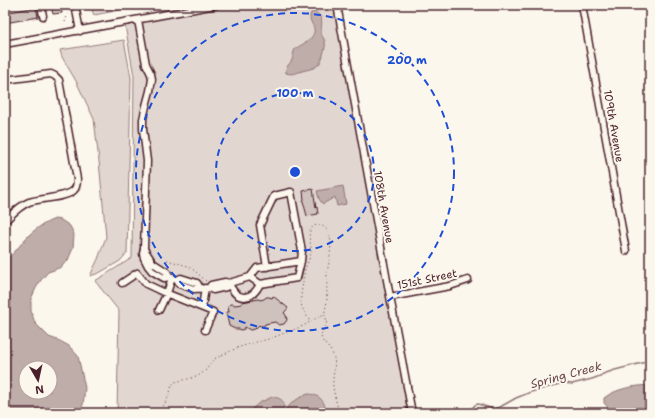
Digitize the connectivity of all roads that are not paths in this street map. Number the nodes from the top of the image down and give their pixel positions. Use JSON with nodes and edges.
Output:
{"nodes":[{"id":1,"x":42,"y":5,"type":"edge"},
{"id":2,"x":75,"y":5,"type":"edge"},
{"id":3,"x":216,"y":5,"type":"edge"},
{"id":4,"x":337,"y":5,"type":"edge"},
{"id":5,"x":582,"y":5,"type":"edge"},
{"id":6,"x":43,"y":16,"type":"dead end"},
{"id":7,"x":138,"y":20,"type":"junction"},
{"id":8,"x":80,"y":30,"type":"junction"},
{"id":9,"x":5,"y":44,"type":"edge"},
{"id":10,"x":5,"y":80,"type":"edge"},
{"id":11,"x":5,"y":221,"type":"edge"},
{"id":12,"x":626,"y":251,"type":"dead end"},
{"id":13,"x":301,"y":261,"type":"junction"},
{"id":14,"x":267,"y":266,"type":"junction"},
{"id":15,"x":250,"y":277,"type":"junction"},
{"id":16,"x":173,"y":278,"type":"junction"},
{"id":17,"x":468,"y":280,"type":"dead end"},
{"id":18,"x":122,"y":283,"type":"dead end"},
{"id":19,"x":229,"y":283,"type":"junction"},
{"id":20,"x":260,"y":284,"type":"junction"},
{"id":21,"x":207,"y":287,"type":"junction"},
{"id":22,"x":168,"y":293,"type":"junction"},
{"id":23,"x":390,"y":297,"type":"junction"},
{"id":24,"x":202,"y":307,"type":"junction"},
{"id":25,"x":159,"y":310,"type":"dead end"},
{"id":26,"x":206,"y":330,"type":"dead end"},
{"id":27,"x":412,"y":413,"type":"edge"}],
"edges":[{"from":1,"to":6,"type":"street"},
{"from":2,"to":8,"type":"street"},
{"from":3,"to":7,"type":"street"},
{"from":4,"to":23,"type":"street","name":"108th Avenue"},
{"from":5,"to":12,"type":"street","name":"109th Avenue"},
{"from":7,"to":8,"type":"street"},
{"from":7,"to":16,"type":"street"},
{"from":8,"to":9,"type":"street"},
{"from":10,"to":11,"type":"street"},
{"from":13,"to":14,"type":"street"},
{"from":13,"to":14,"type":"street"},
{"from":13,"to":20,"type":"street"},
{"from":14,"to":15,"type":"street"},
{"from":15,"to":19,"type":"street"},
{"from":15,"to":20,"type":"street"},
{"from":16,"to":21,"type":"street"},
{"from":16,"to":22,"type":"street"},
{"from":17,"to":23,"type":"street","name":"151st Street"},
{"from":18,"to":22,"type":"street"},
{"from":19,"to":20,"type":"street"},
{"from":19,"to":21,"type":"street"},
{"from":21,"to":24,"type":"street"},
{"from":22,"to":24,"type":"street"},
{"from":22,"to":25,"type":"street"},
{"from":23,"to":27,"type":"street","name":"108th Avenue"},
{"from":24,"to":26,"type":"street"}]}
